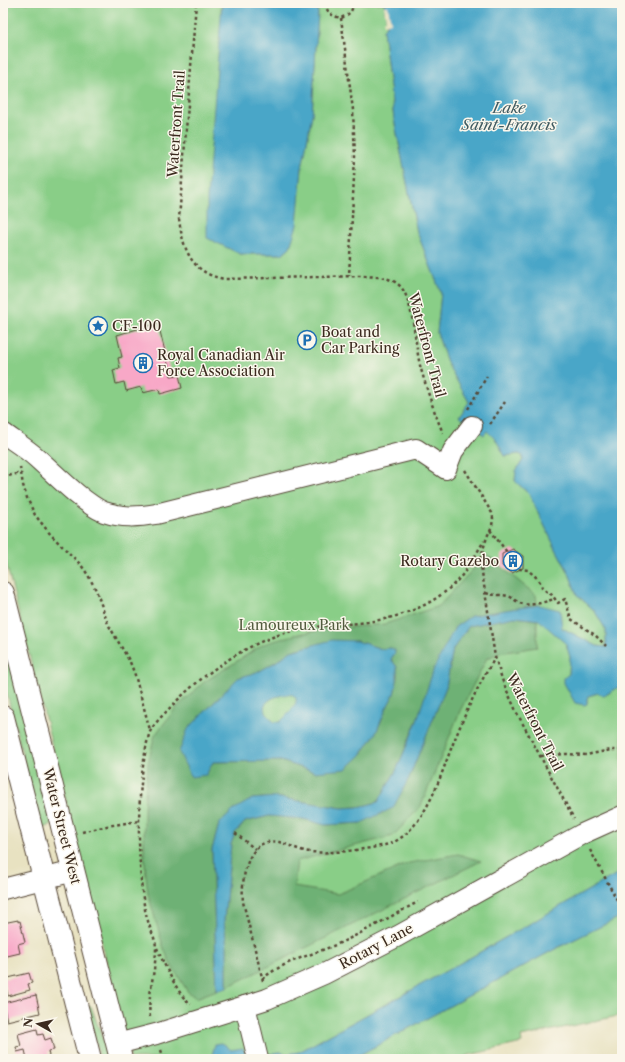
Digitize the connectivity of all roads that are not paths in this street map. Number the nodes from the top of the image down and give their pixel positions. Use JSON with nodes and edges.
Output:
{"nodes":[{"id":1,"x":476,"y":420,"type":"road end"},
{"id":2,"x":11,"y":438,"type":"edge"},
{"id":3,"x":3,"y":593,"type":"edge"},
{"id":4,"x":3,"y":717,"type":"edge"},
{"id":5,"x":622,"y":816,"type":"edge"},
{"id":6,"x":74,"y":871,"type":"junction"},
{"id":7,"x":44,"y":879,"type":"junction"},
{"id":8,"x":3,"y":889,"type":"edge"},
{"id":9,"x":245,"y":1006,"type":"junction"},
{"id":10,"x":119,"y":1052,"type":"edge"},
{"id":11,"x":90,"y":1059,"type":"edge"},
{"id":12,"x":258,"y":1059,"type":"edge"}],
"edges":[{"from":1,"to":2,"type":"street"},
{"from":3,"to":6,"type":"main road","name":"Water Street West"},
{"from":4,"to":7,"type":"main road"},
{"from":5,"to":9,"type":"street","name":"Rotary Lane"},
{"from":6,"to":7,"type":"street"},
{"from":6,"to":10,"type":"main road","name":"Water Street West"},
{"from":7,"to":8,"type":"street"},
{"from":7,"to":11,"type":"main road"},
{"from":9,"to":10,"type":"street","name":"Rotary Lane"},
{"from":9,"to":12,"type":"street"}]}
